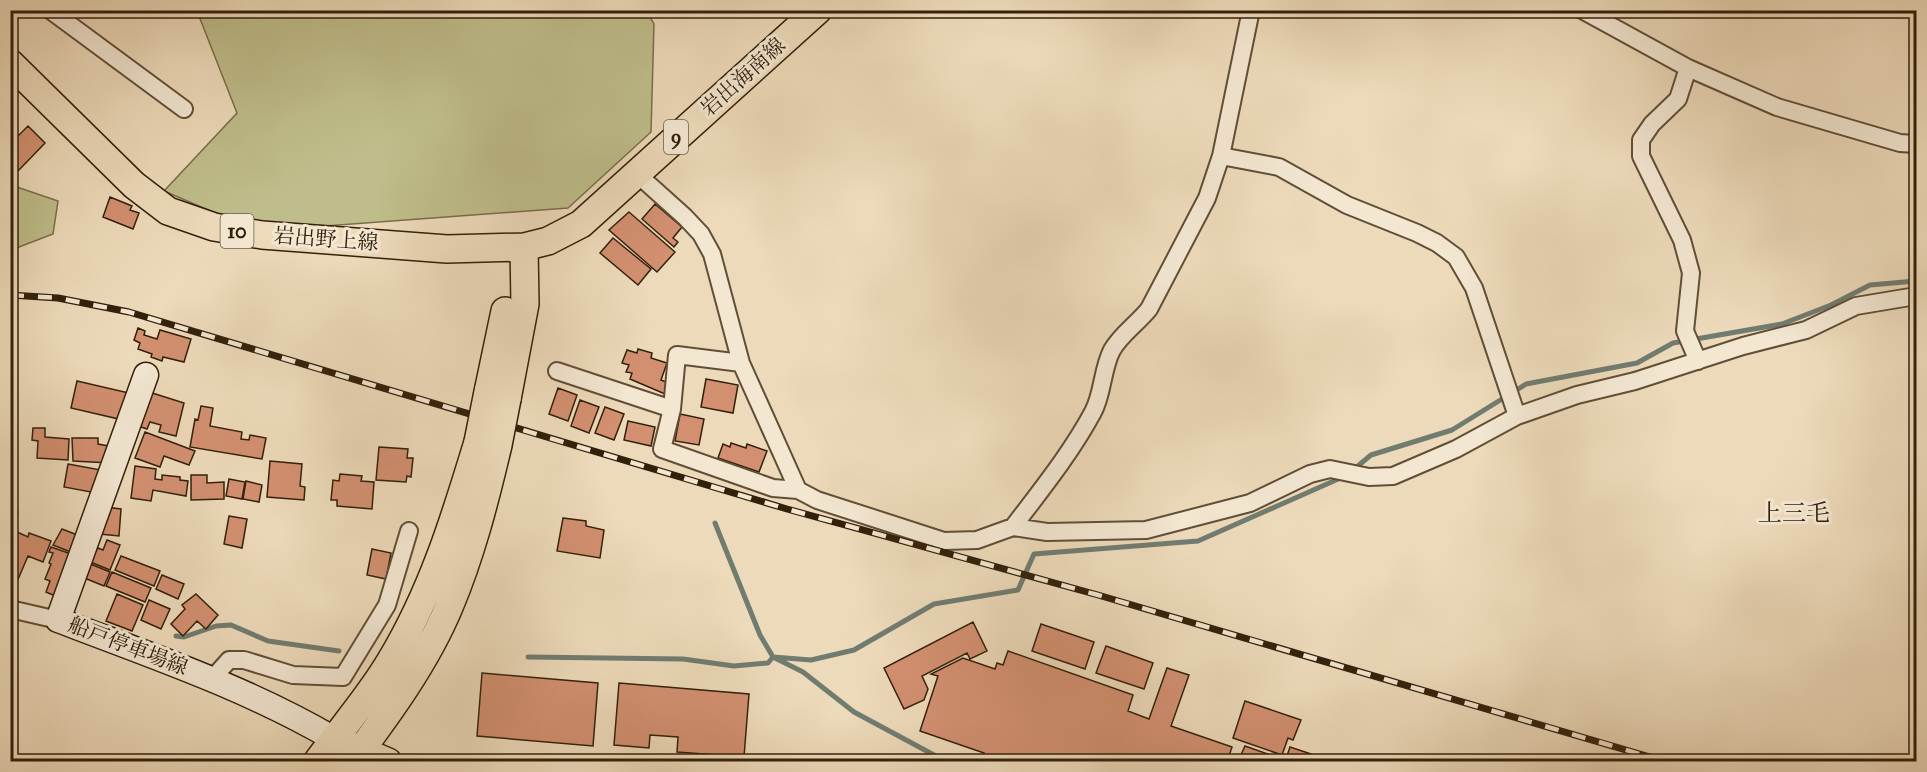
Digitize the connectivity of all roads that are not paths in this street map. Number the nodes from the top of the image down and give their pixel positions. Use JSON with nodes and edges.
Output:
{"nodes":[{"id":1,"x":50,"y":10,"type":"edge"},
{"id":2,"x":818,"y":10,"type":"edge"},
{"id":3,"x":1251,"y":10,"type":"edge"},
{"id":4,"x":1582,"y":10,"type":"edge"},
{"id":5,"x":10,"y":63,"type":"edge"},
{"id":6,"x":1688,"y":68,"type":"junction"},
{"id":7,"x":184,"y":109,"type":"dead end"},
{"id":8,"x":1917,"y":144,"type":"edge"},
{"id":9,"x":1221,"y":156,"type":"junction"},
{"id":10,"x":636,"y":173,"type":"junction"},
{"id":11,"x":524,"y":247,"type":"junction"},
{"id":12,"x":1917,"y":296,"type":"edge"},
{"id":13,"x":1698,"y":361,"type":"junction"},
{"id":14,"x":741,"y":363,"type":"junction"},
{"id":15,"x":557,"y":371,"type":"dead end"},
{"id":16,"x":146,"y":375,"type":"dead end"},
{"id":17,"x":672,"y":409,"type":"junction"},
{"id":18,"x":1517,"y":416,"type":"junction"},
{"id":19,"x":488,"y":443,"type":"junction"},
{"id":20,"x":798,"y":490,"type":"junction"},
{"id":21,"x":1013,"y":527,"type":"junction"},
{"id":22,"x":409,"y":531,"type":"dead end"},
{"id":23,"x":10,"y":609,"type":"edge"},
{"id":24,"x":58,"y":620,"type":"junction"},
{"id":25,"x":212,"y":679,"type":"junction"},
{"id":26,"x":334,"y":739,"type":"junction"},
{"id":27,"x":356,"y":756,"type":"edge"},
{"id":28,"x":317,"y":762,"type":"edge"},
{"id":29,"x":388,"y":762,"type":"edge"}],
"edges":[{"from":1,"to":7,"type":"street"},
{"from":2,"to":10,"type":"main road","name":"岩出海南線","number":"9"},
{"from":3,"to":9,"type":"street"},
{"from":4,"to":6,"type":"street"},
{"from":5,"to":11,"type":"main road","name":"岩出野上線","number":"10"},
{"from":6,"to":8,"type":"street"},
{"from":6,"to":13,"type":"street"},
{"from":9,"to":18,"type":"street"},
{"from":9,"to":21,"type":"street"},
{"from":10,"to":11,"type":"main road","name":"岩出海南線","number":"9"},
{"from":10,"to":14,"type":"street"},
{"from":11,"to":19,"type":"main road","bridge":true},
{"from":12,"to":13,"type":"street"},
{"from":13,"to":18,"type":"street"},
{"from":14,"to":17,"type":"street"},
{"from":14,"to":20,"type":"street"},
{"from":15,"to":17,"type":"street"},
{"from":16,"to":24,"type":"main road","name":"船戸停車場線"},
{"from":17,"to":20,"type":"street"},
{"from":18,"to":21,"type":"street"},
{"from":19,"to":26,"type":"main road"},
{"from":19,"to":27,"type":"main road"},
{"from":20,"to":21,"type":"street"},
{"from":22,"to":25,"type":"street"},
{"from":23,"to":24,"type":"street"},
{"from":24,"to":25,"type":"main road","name":"船戸停車場線"},
{"from":25,"to":26,"type":"main road","name":"船戸停車場線"},
{"from":26,"to":27,"type":"main road"},
{"from":26,"to":28,"type":"main road"},
{"from":27,"to":29,"type":"main road"}]}
